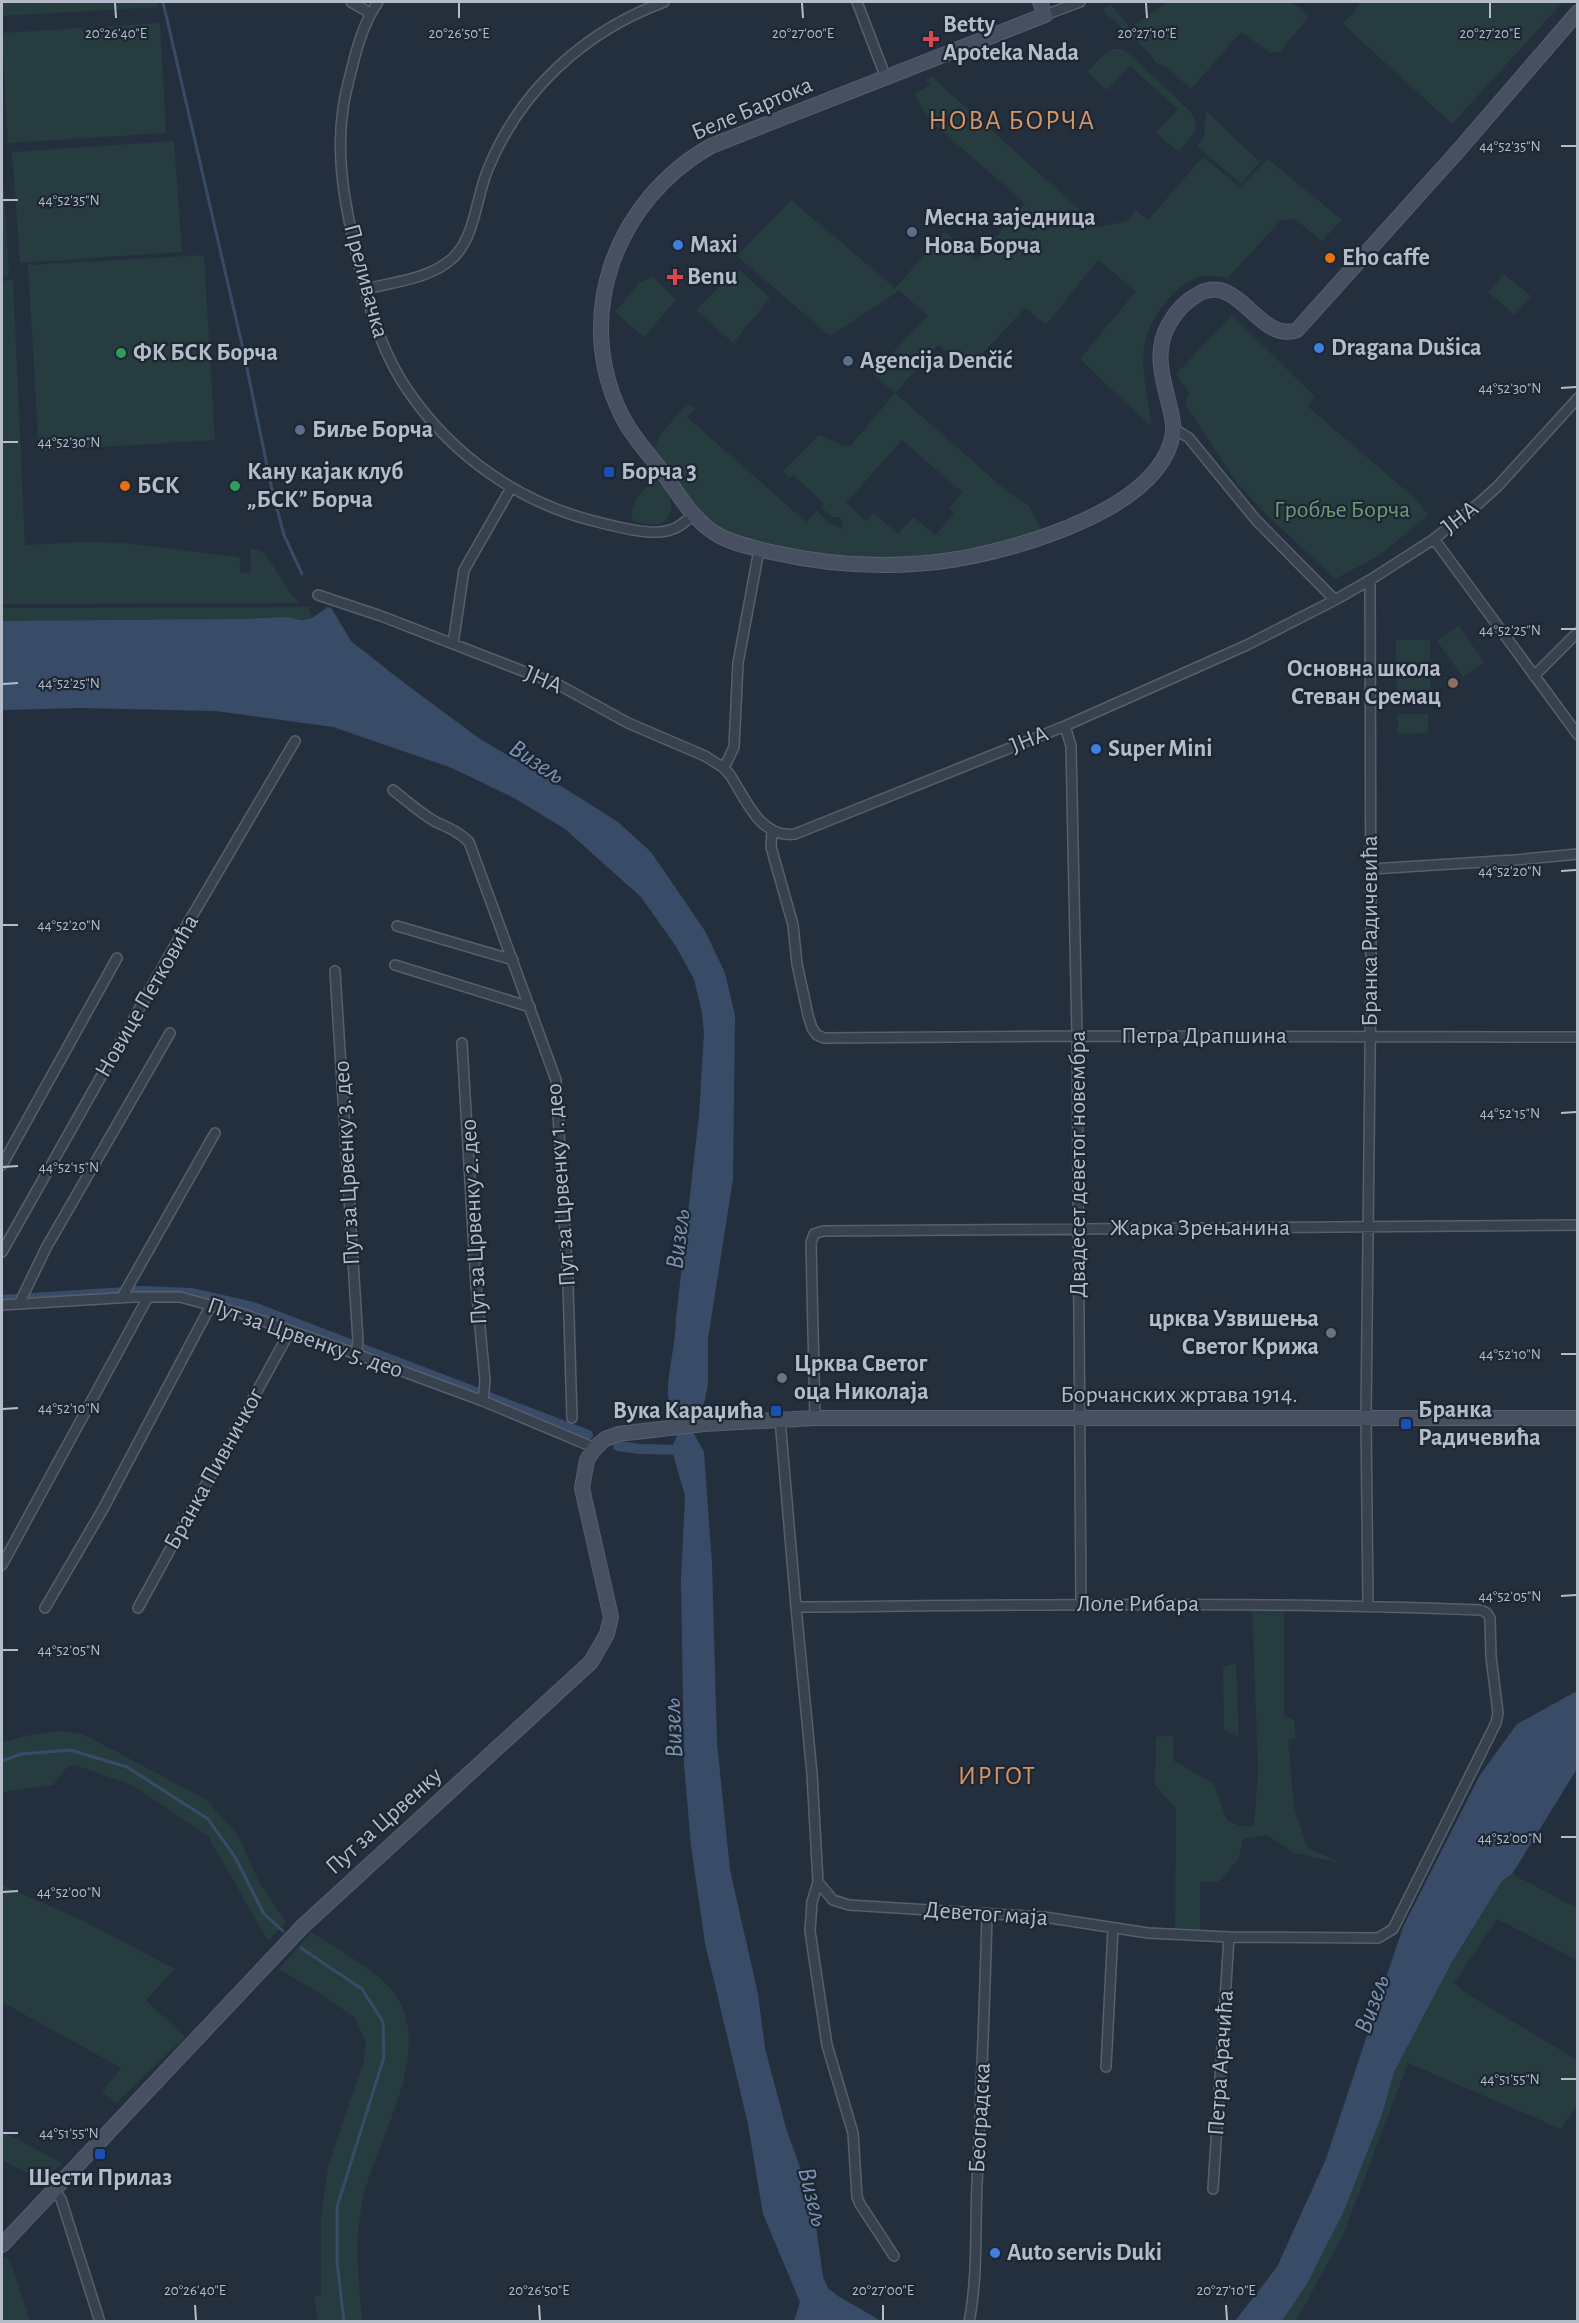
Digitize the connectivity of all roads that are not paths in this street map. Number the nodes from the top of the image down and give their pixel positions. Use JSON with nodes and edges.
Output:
{"nodes":[{"id":1,"x":351,"y":2,"type":"edge"},
{"id":2,"x":378,"y":2,"type":"edge"},
{"id":3,"x":664,"y":2,"type":"edge"},
{"id":4,"x":857,"y":2,"type":"edge"},
{"id":5,"x":1040,"y":2,"type":"edge"},
{"id":6,"x":1080,"y":2,"type":"edge"},
{"id":7,"x":1578,"y":12,"type":"edge"},
{"id":8,"x":370,"y":13,"type":"junction"},
{"id":9,"x":1046,"y":15,"type":"junction"},
{"id":10,"x":886,"y":78,"type":"junction"},
{"id":11,"x":365,"y":289,"type":"junction"},
{"id":12,"x":1578,"y":398,"type":"edge"},
{"id":13,"x":1173,"y":428,"type":"junction"},
{"id":14,"x":512,"y":488,"type":"junction"},
{"id":15,"x":693,"y":515,"type":"junction"},
{"id":16,"x":1434,"y":539,"type":"junction"},
{"id":17,"x":759,"y":550,"type":"junction"},
{"id":18,"x":1370,"y":580,"type":"junction"},
{"id":19,"x":318,"y":595,"type":"dead end"},
{"id":20,"x":1335,"y":600,"type":"junction"},
{"id":21,"x":1578,"y":632,"type":"edge"},
{"id":22,"x":453,"y":644,"type":"junction"},
{"id":23,"x":1534,"y":676,"type":"junction"},
{"id":24,"x":1065,"y":726,"type":"junction"},
{"id":25,"x":1578,"y":735,"type":"edge"},
{"id":26,"x":295,"y":741,"type":"dead end"},
{"id":27,"x":724,"y":768,"type":"junction"},
{"id":28,"x":393,"y":790,"type":"dead end"},
{"id":29,"x":772,"y":832,"type":"junction"},
{"id":30,"x":1578,"y":854,"type":"edge"},
{"id":31,"x":1371,"y":868,"type":"junction"},
{"id":32,"x":397,"y":926,"type":"dead end"},
{"id":33,"x":117,"y":958,"type":"dead end"},
{"id":34,"x":513,"y":960,"type":"junction"},
{"id":35,"x":395,"y":965,"type":"dead end"},
{"id":36,"x":335,"y":971,"type":"dead end"},
{"id":37,"x":530,"y":1007,"type":"junction"},
{"id":38,"x":170,"y":1033,"type":"dead end"},
{"id":39,"x":1077,"y":1036,"type":"junction"},
{"id":40,"x":1370,"y":1036,"type":"junction"},
{"id":41,"x":1578,"y":1037,"type":"edge"},
{"id":42,"x":462,"y":1043,"type":"dead end"},
{"id":43,"x":215,"y":1133,"type":"dead end"},
{"id":44,"x":2,"y":1165,"type":"edge"},
{"id":45,"x":1578,"y":1225,"type":"edge"},
{"id":46,"x":1368,"y":1227,"type":"junction"},
{"id":47,"x":1079,"y":1229,"type":"junction"},
{"id":48,"x":2,"y":1252,"type":"edge"},
{"id":49,"x":122,"y":1297,"type":"junction"},
{"id":50,"x":148,"y":1297,"type":"junction"},
{"id":51,"x":19,"y":1304,"type":"junction"},
{"id":52,"x":2,"y":1305,"type":"edge"},
{"id":53,"x":211,"y":1305,"type":"junction"},
{"id":54,"x":290,"y":1331,"type":"junction"},
{"id":55,"x":356,"y":1354,"type":"junction"},
{"id":56,"x":484,"y":1395,"type":"junction"},
{"id":57,"x":1366,"y":1417,"type":"junction"},
{"id":58,"x":572,"y":1418,"type":"dead end"},
{"id":59,"x":815,"y":1418,"type":"junction"},
{"id":60,"x":1079,"y":1418,"type":"junction"},
{"id":61,"x":1578,"y":1418,"type":"edge"},
{"id":62,"x":780,"y":1419,"type":"junction"},
{"id":63,"x":595,"y":1448,"type":"junction"},
{"id":64,"x":2,"y":1565,"type":"edge"},
{"id":65,"x":1081,"y":1604,"type":"junction"},
{"id":66,"x":1368,"y":1605,"type":"junction"},
{"id":67,"x":796,"y":1607,"type":"junction"},
{"id":68,"x":45,"y":1608,"type":"dead end"},
{"id":69,"x":138,"y":1608,"type":"dead end"},
{"id":70,"x":1496,"y":1723,"type":"joint"},
{"id":71,"x":818,"y":1882,"type":"junction"},
{"id":72,"x":987,"y":1913,"type":"junction"},
{"id":73,"x":1113,"y":1929,"type":"junction"},
{"id":74,"x":1229,"y":1937,"type":"junction"},
{"id":75,"x":1106,"y":2067,"type":"dead end"},
{"id":76,"x":1213,"y":2189,"type":"dead end"},
{"id":77,"x":54,"y":2190,"type":"junction"},
{"id":78,"x":2,"y":2245,"type":"edge"},
{"id":79,"x":894,"y":2256,"type":"dead end"},
{"id":80,"x":100,"y":2322,"type":"edge"},
{"id":81,"x":969,"y":2322,"type":"edge"}],
"edges":[{"from":1,"to":8,"type":"street"},
{"from":2,"to":8,"type":"street","name":"Преливачка"},
{"from":3,"to":11,"type":"street"},
{"from":4,"to":10,"type":"street"},
{"from":5,"to":9,"type":"street"},
{"from":6,"to":9,"type":"street","name":"Беле Бартока"},
{"from":7,"to":13,"type":"street"},
{"from":8,"to":11,"type":"street","name":"Преливачка"},
{"from":9,"to":10,"type":"street","name":"Беле Бартока"},
{"from":10,"to":15,"type":"street","name":"Беле Бартока"},
{"from":11,"to":14,"type":"street","name":"Преливачка"},
{"from":12,"to":16,"type":"street","name":"ЈНА"},
{"from":13,"to":17,"type":"street","name":"Беле Бартока"},
{"from":13,"to":20,"type":"street"},
{"from":14,"to":15,"type":"street","name":"Преливачка"},
{"from":14,"to":22,"type":"street"},
{"from":15,"to":17,"type":"street","name":"Беле Бартока"},
{"from":16,"to":18,"type":"street","name":"ЈНА"},
{"from":16,"to":23,"type":"street"},
{"from":17,"to":27,"type":"street"},
{"from":18,"to":20,"type":"street","name":"ЈНА"},
{"from":18,"to":31,"type":"street","name":"Бранка Радичевића"},
{"from":19,"to":22,"type":"street","name":"ЈНА"},
{"from":20,"to":24,"type":"street","name":"ЈНА"},
{"from":21,"to":23,"type":"street"},
{"from":22,"to":27,"type":"street","name":"ЈНА"},
{"from":23,"to":25,"type":"street"},
{"from":24,"to":29,"type":"street","name":"ЈНА"},
{"from":24,"to":39,"type":"street","name":"Двадесет деветог новембра"},
{"from":26,"to":48,"type":"street","name":"Новице Петковића"},
{"from":27,"to":29,"type":"street","name":"ЈНА"},
{"from":28,"to":34,"type":"street","name":"Пут за Црвенку 1. део"},
{"from":29,"to":39,"type":"street","name":"Петра Драпшина"},
{"from":30,"to":31,"type":"street"},
{"from":31,"to":40,"type":"street","name":"Бранка Радичевића"},
{"from":32,"to":34,"type":"street"},
{"from":33,"to":44,"type":"street"},
{"from":34,"to":37,"type":"street","name":"Пут за Црвенку 1. део"},
{"from":35,"to":37,"type":"street"},
{"from":36,"to":55,"type":"street","name":"Пут за Црвенку 3. део"},
{"from":37,"to":58,"type":"street","name":"Пут за Црвенку 1. део"},
{"from":38,"to":51,"type":"street"},
{"from":39,"to":40,"type":"street","name":"Петра Драпшина"},
{"from":39,"to":47,"type":"street","name":"Двадесет деветог новембра"},
{"from":40,"to":41,"type":"street","name":"Петра Драпшина"},
{"from":40,"to":46,"type":"street","name":"Бранка Радичевића"},
{"from":42,"to":56,"type":"street","name":"Пут за Црвенку 2. део"},
{"from":43,"to":49,"type":"street"},
{"from":45,"to":46,"type":"street","name":"Жарка Зрењанина"},
{"from":46,"to":47,"type":"street","name":"Жарка Зрењанина"},
{"from":46,"to":57,"type":"street","name":"Бранка Радичевића"},
{"from":47,"to":59,"type":"street","name":"Жарка Зрењанина"},
{"from":47,"to":60,"type":"street","name":"Двадесет деветог новембра"},
{"from":49,"to":50,"type":"street","name":"Пут за Црвенку 5. део"},
{"from":49,"to":51,"type":"street","name":"Пут за Црвенку 5. део"},
{"from":50,"to":53,"type":"street","name":"Пут за Црвенку 5. део"},
{"from":50,"to":64,"type":"street"},
{"from":51,"to":52,"type":"street","name":"Пут за Црвенку 5. део"},
{"from":53,"to":54,"type":"street","name":"Пут за Црвенку 5. део"},
{"from":53,"to":68,"type":"street"},
{"from":54,"to":55,"type":"street","name":"Пут за Црвенку 5. део"},
{"from":54,"to":69,"type":"street","name":"Бранка Пивничког"},
{"from":55,"to":56,"type":"street","name":"Пут за Црвенку 5. део"},
{"from":56,"to":63,"type":"street","name":"Пут за Црвенку 5. део"},
{"from":57,"to":60,"type":"street","name":"Борчанских жртава 1914."},
{"from":57,"to":61,"type":"street","name":"Борчанских жртава 1914."},
{"from":57,"to":66,"type":"street","name":"Бранка Радичевића"},
{"from":59,"to":60,"type":"street","name":"Борчанских жртава 1914."},
{"from":59,"to":62,"type":"street","name":"Борчанских жртава 1914."},
{"from":60,"to":65,"type":"street","name":"Двадесет деветог новембра"},
{"from":62,"to":63,"type":"street","name":"Борчанских жртава 1914."},
{"from":62,"to":67,"type":"street"},
{"from":63,"to":77,"type":"street","name":"Пут за Црвенку"},
{"from":65,"to":66,"type":"street","name":"Лоле Рибара"},
{"from":65,"to":67,"type":"street","name":"Лоле Рибара"},
{"from":66,"to":70,"type":"street","name":"Лоле Рибара"},
{"from":67,"to":71,"type":"street"},
{"from":70,"to":74,"type":"street","name":"Деветог маја"},
{"from":71,"to":72,"type":"street","name":"Деветог маја"},
{"from":71,"to":79,"type":"street"},
{"from":72,"to":73,"type":"street","name":"Деветог маја"},
{"from":72,"to":81,"type":"street","name":"Београдска"},
{"from":73,"to":74,"type":"street","name":"Деветог маја"},
{"from":73,"to":75,"type":"street"},
{"from":74,"to":76,"type":"street","name":"Петра Арачића"},
{"from":77,"to":78,"type":"street","name":"Пут за Црвенку"},
{"from":77,"to":80,"type":"street"}]}
